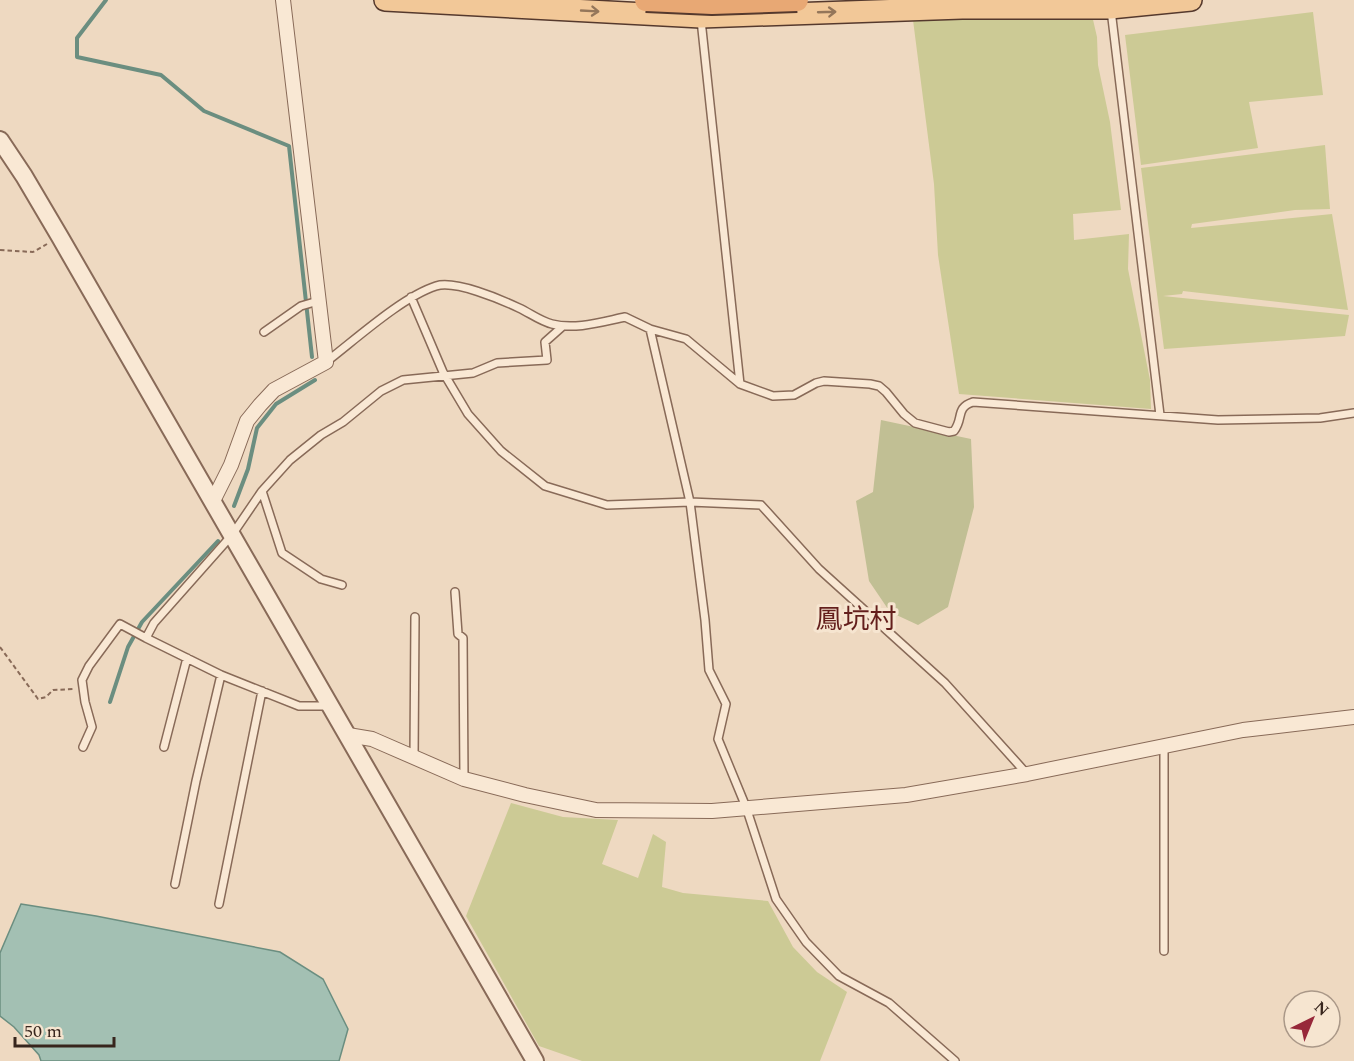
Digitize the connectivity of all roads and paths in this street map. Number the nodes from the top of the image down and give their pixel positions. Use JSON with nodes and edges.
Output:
{"nodes":[{"id":1,"x":284,"y":0,"type":"edge"},
{"id":2,"x":385,"y":0,"type":"edge"},
{"id":3,"x":646,"y":0,"type":"edge"},
{"id":4,"x":797,"y":0,"type":"edge"},
{"id":5,"x":1191,"y":0,"type":"edge"},
{"id":6,"x":699,"y":8,"type":"edge"},
{"id":7,"x":1110,"y":8,"type":"junction"},
{"id":8,"x":0,"y":140,"type":"edge"},
{"id":9,"x":60,"y":237,"type":"junction"},
{"id":10,"x":0,"y":250,"type":"edge"},
{"id":11,"x":411,"y":297,"type":"junction"},
{"id":12,"x":318,"y":301,"type":"junction"},
{"id":13,"x":563,"y":326,"type":"junction"},
{"id":14,"x":650,"y":329,"type":"junction"},
{"id":15,"x":264,"y":332,"type":"dead end"},
{"id":16,"x":327,"y":362,"type":"junction"},
{"id":17,"x":445,"y":377,"type":"junction"},
{"id":18,"x":740,"y":384,"type":"junction"},
{"id":19,"x":1354,"y":413,"type":"edge"},
{"id":20,"x":1160,"y":416,"type":"junction"},
{"id":21,"x":262,"y":491,"type":"junction"},
{"id":22,"x":213,"y":501,"type":"junction"},
{"id":23,"x":690,"y":502,"type":"junction"},
{"id":24,"x":232,"y":535,"type":"junction"},
{"id":25,"x":342,"y":585,"type":"dead end"},
{"id":26,"x":455,"y":592,"type":"dead end"},
{"id":27,"x":416,"y":617,"type":"dead end"},
{"id":28,"x":146,"y":638,"type":"junction"},
{"id":29,"x":0,"y":647,"type":"edge"},
{"id":30,"x":187,"y":658,"type":"junction"},
{"id":31,"x":221,"y":675,"type":"junction"},
{"id":32,"x":83,"y":691,"type":"junction"},
{"id":33,"x":262,"y":691,"type":"junction"},
{"id":34,"x":331,"y":706,"type":"junction"},
{"id":35,"x":1354,"y":717,"type":"edge"},
{"id":36,"x":348,"y":735,"type":"junction"},
{"id":37,"x":83,"y":747,"type":"dead end"},
{"id":38,"x":164,"y":747,"type":"dead end"},
{"id":39,"x":1164,"y":747,"type":"junction"},
{"id":40,"x":414,"y":757,"type":"junction"},
{"id":41,"x":1027,"y":774,"type":"junction"},
{"id":42,"x":464,"y":779,"type":"junction"},
{"id":43,"x":746,"y":807,"type":"junction"},
{"id":44,"x":176,"y":884,"type":"dead end"},
{"id":45,"x":219,"y":904,"type":"dead end"},
{"id":46,"x":1164,"y":951,"type":"dead end"},
{"id":47,"x":535,"y":1061,"type":"edge"},
{"id":48,"x":955,"y":1061,"type":"edge"}],
"edges":[{"from":1,"to":12,"type":"street"},
{"from":2,"to":6,"type":"main road","one_way":true},
{"from":3,"to":4,"type":"highway","bridge":true},
{"from":5,"to":7,"type":"main road"},
{"from":6,"to":7,"type":"main road","one_way":true},
{"from":6,"to":18,"type":"lane"},
{"from":7,"to":20,"type":"lane"},
{"from":8,"to":9,"type":"street"},
{"from":9,"to":10,"type":"path"},
{"from":9,"to":22,"type":"street"},
{"from":11,"to":13,"type":"lane"},
{"from":11,"to":16,"type":"lane"},
{"from":11,"to":17,"type":"lane"},
{"from":12,"to":15,"type":"lane"},
{"from":12,"to":16,"type":"street"},
{"from":13,"to":14,"type":"lane"},
{"from":13,"to":17,"type":"lane"},
{"from":14,"to":18,"type":"lane"},
{"from":14,"to":23,"type":"lane"},
{"from":16,"to":22,"type":"street"},
{"from":17,"to":21,"type":"lane"},
{"from":17,"to":23,"type":"lane"},
{"from":18,"to":20,"type":"lane"},
{"from":19,"to":20,"type":"lane"},
{"from":21,"to":24,"type":"lane"},
{"from":21,"to":25,"type":"lane"},
{"from":22,"to":24,"type":"street"},
{"from":23,"to":41,"type":"lane"},
{"from":23,"to":43,"type":"lane"},
{"from":24,"to":28,"type":"lane"},
{"from":24,"to":34,"type":"street"},
{"from":26,"to":42,"type":"lane"},
{"from":27,"to":40,"type":"lane"},
{"from":28,"to":30,"type":"lane"},
{"from":28,"to":32,"type":"lane"},
{"from":29,"to":32,"type":"path"},
{"from":30,"to":31,"type":"lane"},
{"from":30,"to":38,"type":"lane"},
{"from":31,"to":33,"type":"lane"},
{"from":31,"to":44,"type":"lane"},
{"from":32,"to":37,"type":"lane"},
{"from":33,"to":34,"type":"lane"},
{"from":33,"to":45,"type":"lane"},
{"from":34,"to":36,"type":"street"},
{"from":35,"to":39,"type":"street"},
{"from":36,"to":40,"type":"street"},
{"from":36,"to":47,"type":"street"},
{"from":39,"to":41,"type":"street"},
{"from":39,"to":46,"type":"lane"},
{"from":40,"to":42,"type":"street"},
{"from":41,"to":43,"type":"street"},
{"from":42,"to":43,"type":"street"},
{"from":43,"to":48,"type":"lane"}]}
